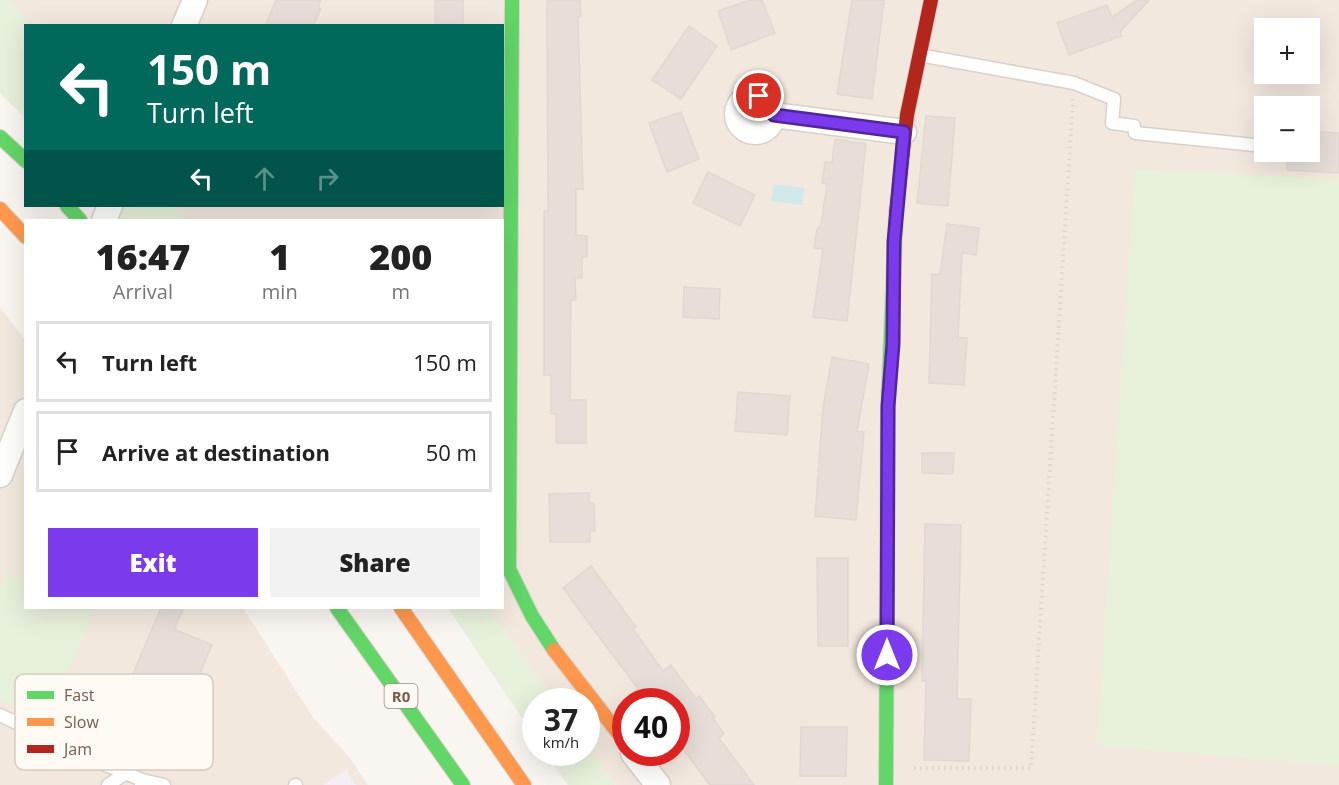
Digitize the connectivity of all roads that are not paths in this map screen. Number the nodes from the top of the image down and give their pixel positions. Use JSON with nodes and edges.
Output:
{"nodes":[{"id":1,"x":195,"y":0,"type":"edge"},
{"id":2,"x":512,"y":0,"type":"edge"},
{"id":3,"x":931,"y":0,"type":"edge"},
{"id":4,"x":185,"y":24,"type":"edge"},
{"id":5,"x":918,"y":55,"type":"junction"},
{"id":6,"x":774,"y":115,"type":"dead end"},
{"id":7,"x":904,"y":132,"type":"junction"},
{"id":8,"x":0,"y":137,"type":"edge"},
{"id":9,"x":1254,"y":145,"type":"edge"},
{"id":10,"x":24,"y":159,"type":"edge"},
{"id":11,"x":68,"y":207,"type":"edge"},
{"id":12,"x":0,"y":209,"type":"edge"},
{"id":13,"x":79,"y":219,"type":"edge"},
{"id":14,"x":24,"y":235,"type":"edge"},
{"id":15,"x":24,"y":416,"type":"edge"},
{"id":16,"x":0,"y":475,"type":"edge"},
{"id":17,"x":339,"y":609,"type":"edge"},
{"id":18,"x":402,"y":609,"type":"edge"},
{"id":19,"x":0,"y":715,"type":"edge"},
{"id":20,"x":15,"y":722,"type":"edge"},
{"id":21,"x":612,"y":725,"type":"edge"},
{"id":22,"x":643,"y":766,"type":"edge"},
{"id":23,"x":119,"y":770,"type":"edge"},
{"id":24,"x":126,"y":773,"type":"junction"},
{"id":25,"x":142,"y":782,"type":"edge"},
{"id":26,"x":108,"y":785,"type":"edge"},
{"id":27,"x":164,"y":785,"type":"edge"},
{"id":28,"x":464,"y":785,"type":"edge"},
{"id":29,"x":524,"y":785,"type":"edge"},
{"id":30,"x":658,"y":785,"type":"edge"},
{"id":31,"x":886,"y":785,"type":"edge"}],
"edges":[{"from":1,"to":4,"type":"street"},
{"from":2,"to":21,"type":"main road"},
{"from":3,"to":5,"type":"main road"},
{"from":5,"to":7,"type":"main road"},
{"from":5,"to":9,"type":"lane"},
{"from":6,"to":7,"type":"street"},
{"from":7,"to":31,"type":"main road"},
{"from":8,"to":10,"type":"main road"},
{"from":11,"to":13,"type":"main road"},
{"from":12,"to":14,"type":"main road"},
{"from":15,"to":16,"type":"street"},
{"from":17,"to":28,"type":"main road","number":"R0"},
{"from":18,"to":29,"type":"main road"},
{"from":19,"to":20,"type":"lane"},
{"from":22,"to":30,"type":"street"},
{"from":23,"to":24,"type":"lane"},
{"from":24,"to":25,"type":"lane"},
{"from":24,"to":26,"type":"lane"},
{"from":25,"to":27,"type":"lane"}]}
